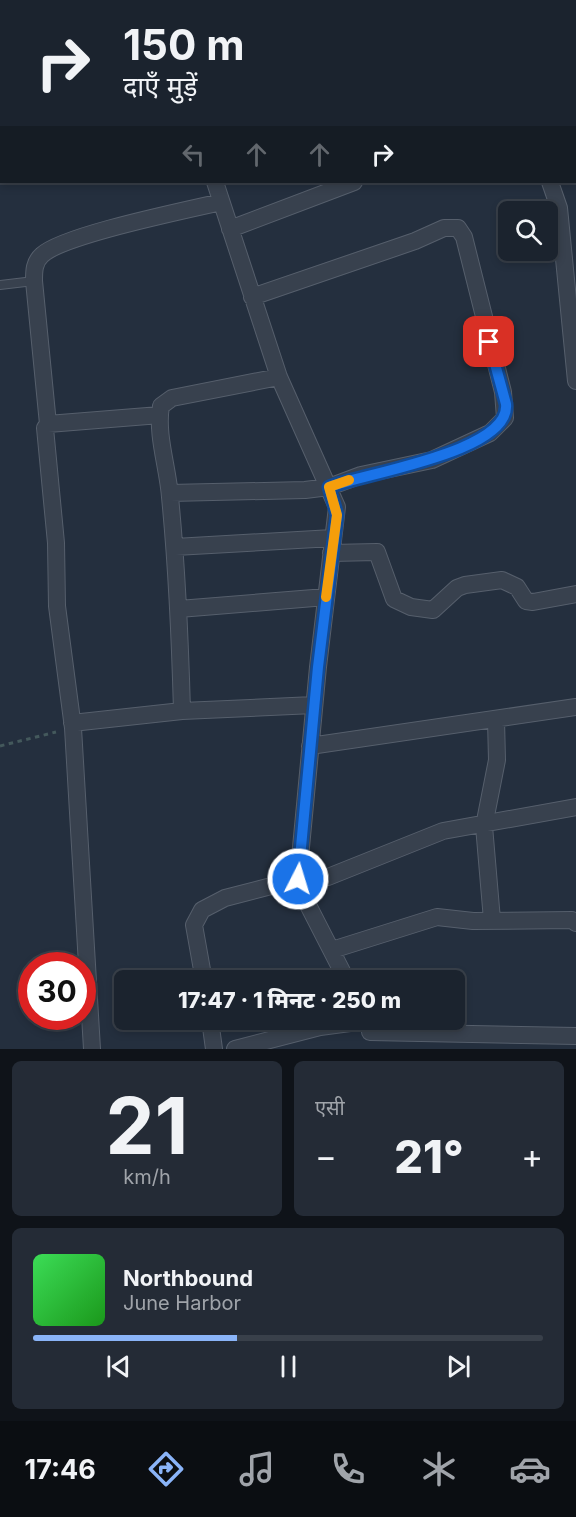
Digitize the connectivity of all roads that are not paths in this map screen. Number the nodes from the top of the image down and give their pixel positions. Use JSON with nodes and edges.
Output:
{"nodes":[{"id":1,"x":215,"y":183,"type":"edge"},
{"id":2,"x":351,"y":183,"type":"edge"},
{"id":3,"x":550,"y":183,"type":"edge"},
{"id":4,"x":222,"y":202,"type":"junction"},
{"id":5,"x":230,"y":229,"type":"junction"},
{"id":6,"x":34,"y":281,"type":"junction"},
{"id":7,"x":0,"y":285,"type":"edge"},
{"id":8,"x":252,"y":297,"type":"junction"},
{"id":9,"x":279,"y":377,"type":"junction"},
{"id":10,"x":576,"y":381,"type":"edge"},
{"id":11,"x":160,"y":415,"type":"junction"},
{"id":12,"x":48,"y":424,"type":"junction"},
{"id":13,"x":329,"y":487,"type":"junction"},
{"id":14,"x":170,"y":493,"type":"junction"},
{"id":15,"x":332,"y":545,"type":"junction"},
{"id":16,"x":175,"y":547,"type":"junction"},
{"id":17,"x":576,"y":594,"type":"edge"},
{"id":18,"x":326,"y":597,"type":"junction"},
{"id":19,"x":179,"y":609,"type":"junction"},
{"id":20,"x":314,"y":705,"type":"junction"},
{"id":21,"x":576,"y":707,"type":"edge"},
{"id":22,"x":183,"y":711,"type":"junction"},
{"id":23,"x":496,"y":720,"type":"junction"},
{"id":24,"x":72,"y":725,"type":"junction"},
{"id":25,"x":310,"y":746,"type":"junction"},
{"id":26,"x":576,"y":807,"type":"edge"},
{"id":27,"x":484,"y":826,"type":"junction"},
{"id":28,"x":298,"y":879,"type":"junction"},
{"id":29,"x":492,"y":920,"type":"junction"},
{"id":30,"x":576,"y":923,"type":"edge"},
{"id":31,"x":332,"y":950,"type":"junction"},
{"id":32,"x":202,"y":970,"type":"edge"},
{"id":33,"x":342,"y":970,"type":"edge"},
{"id":34,"x":211,"y":1030,"type":"edge"},
{"id":35,"x":367,"y":1031,"type":"edge"},
{"id":36,"x":576,"y":1036,"type":"edge"},
{"id":37,"x":505,"y":1042,"type":"edge"},
{"id":38,"x":92,"y":1049,"type":"edge"},
{"id":39,"x":214,"y":1049,"type":"edge"},
{"id":40,"x":235,"y":1049,"type":"edge"}],
"edges":[{"from":1,"to":4,"type":"street"},
{"from":2,"to":5,"type":"street"},
{"from":3,"to":10,"type":"street"},
{"from":4,"to":5,"type":"street"},
{"from":4,"to":6,"type":"street"},
{"from":5,"to":8,"type":"street"},
{"from":6,"to":7,"type":"lane"},
{"from":6,"to":12,"type":"street"},
{"from":8,"to":9,"type":"street"},
{"from":8,"to":13,"type":"street"},
{"from":9,"to":11,"type":"street"},
{"from":9,"to":13,"type":"street"},
{"from":11,"to":12,"type":"street"},
{"from":11,"to":14,"type":"street"},
{"from":12,"to":24,"type":"street"},
{"from":13,"to":14,"type":"street"},
{"from":13,"to":15,"type":"street"},
{"from":14,"to":16,"type":"street"},
{"from":15,"to":16,"type":"street"},
{"from":15,"to":17,"type":"street"},
{"from":15,"to":18,"type":"street"},
{"from":16,"to":19,"type":"street"},
{"from":18,"to":19,"type":"street"},
{"from":18,"to":20,"type":"street"},
{"from":19,"to":22,"type":"street"},
{"from":20,"to":22,"type":"street"},
{"from":20,"to":25,"type":"street"},
{"from":21,"to":23,"type":"street"},
{"from":22,"to":24,"type":"street"},
{"from":23,"to":25,"type":"street"},
{"from":23,"to":27,"type":"street"},
{"from":24,"to":38,"type":"street"},
{"from":25,"to":28,"type":"street"},
{"from":26,"to":27,"type":"street"},
{"from":27,"to":28,"type":"street"},
{"from":27,"to":29,"type":"street"},
{"from":28,"to":31,"type":"street"},
{"from":28,"to":32,"type":"street"},
{"from":29,"to":30,"type":"street"},
{"from":29,"to":31,"type":"street"},
{"from":31,"to":33,"type":"street"},
{"from":34,"to":39,"type":"street"},
{"from":35,"to":37,"type":"street"},
{"from":35,"to":40,"type":"street"},
{"from":36,"to":37,"type":"street"}]}
